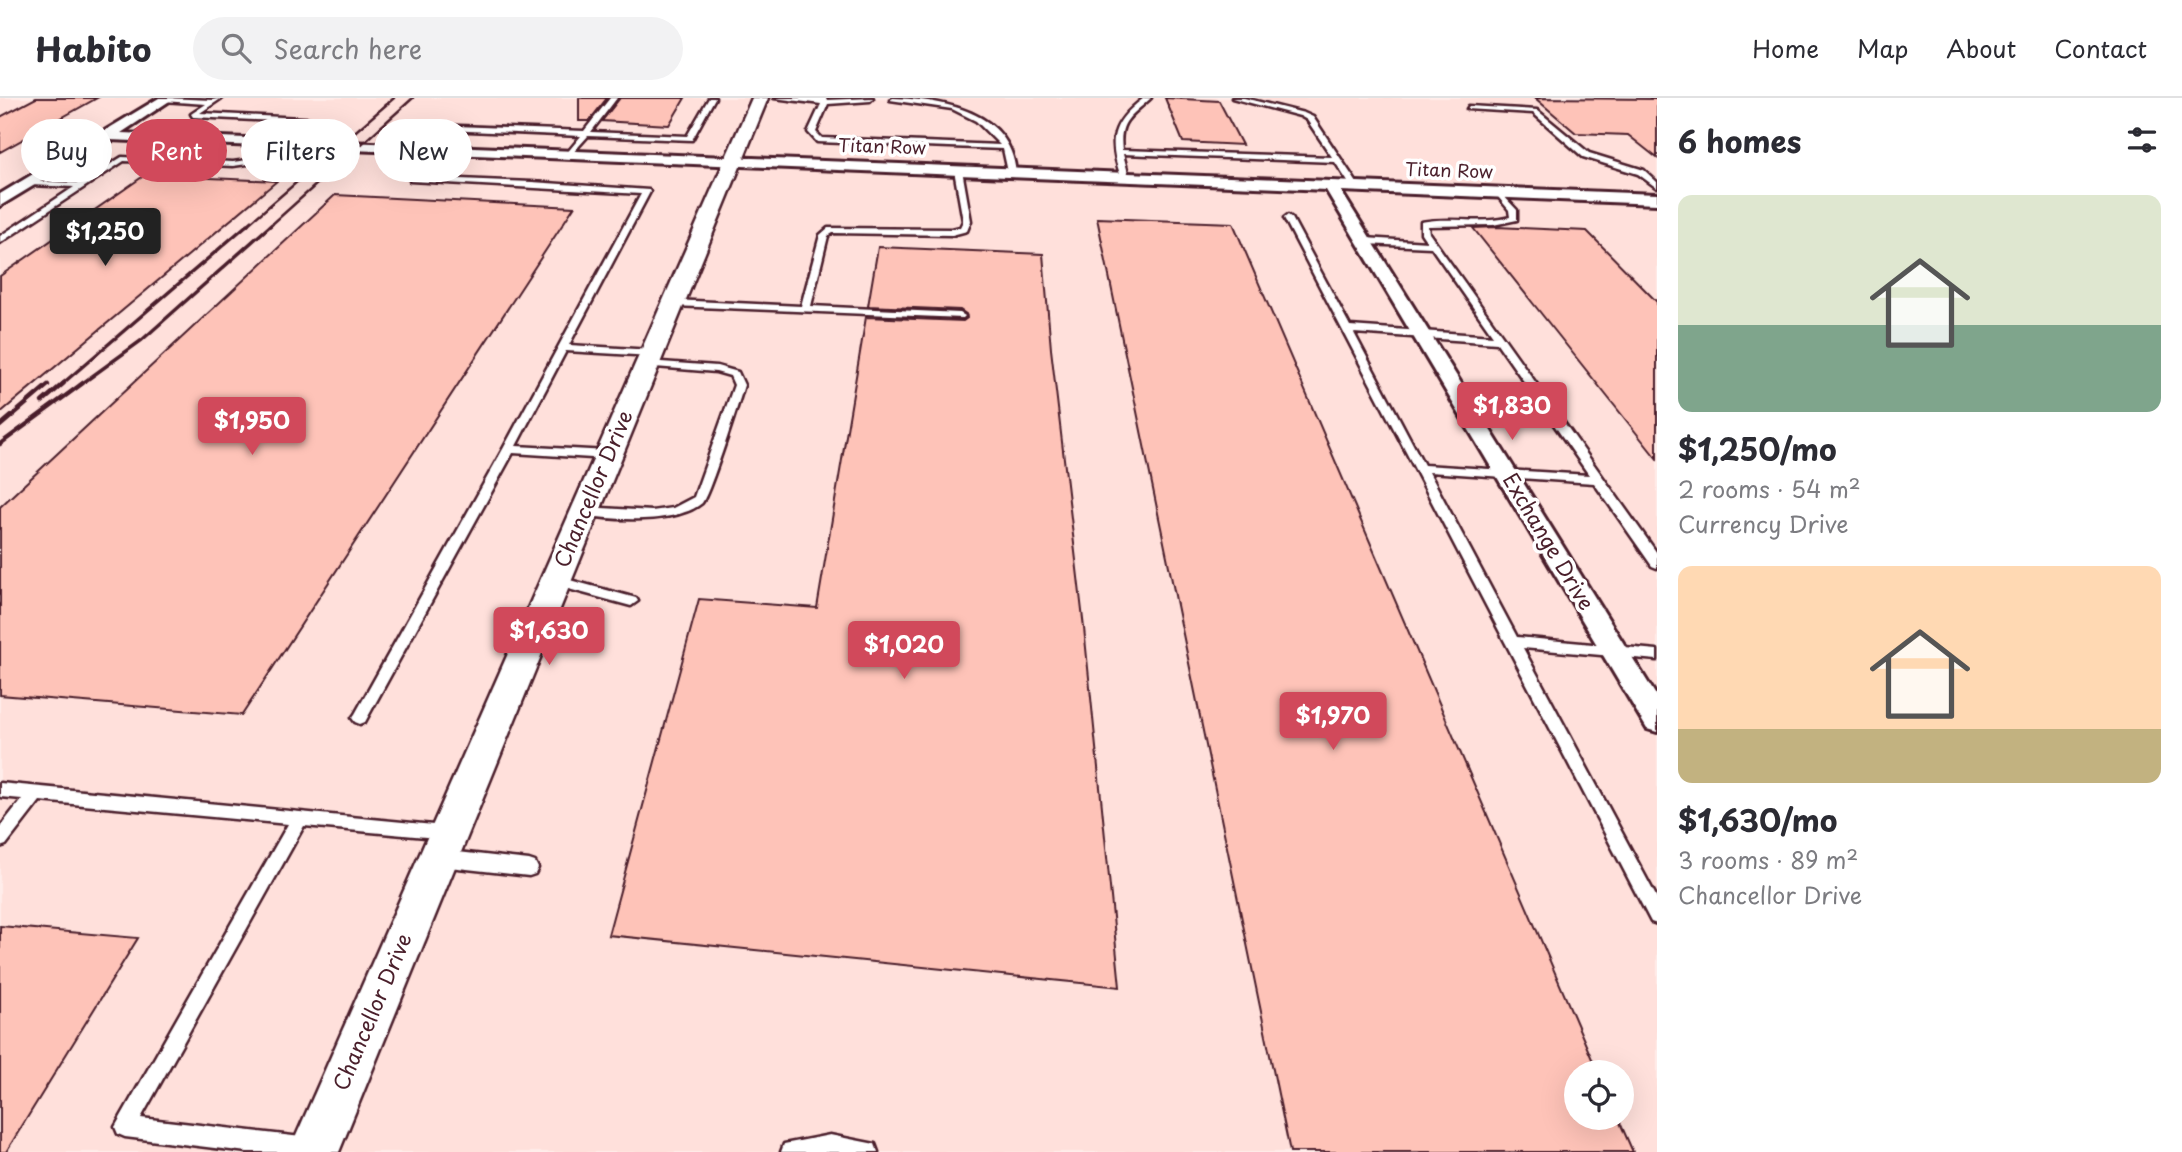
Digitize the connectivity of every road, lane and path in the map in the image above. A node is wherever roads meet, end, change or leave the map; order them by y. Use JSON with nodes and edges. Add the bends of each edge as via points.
{"nodes":[{"id":1,"x":614,"y":98,"type":"edge"},
{"id":2,"x":712,"y":98,"type":"edge"},
{"id":3,"x":760,"y":98,"type":"edge"},
{"id":4,"x":777,"y":98,"type":"edge"},
{"id":5,"x":1148,"y":98,"type":"edge"},
{"id":6,"x":1235,"y":98,"type":"edge"},
{"id":7,"x":166,"y":99,"type":"edge"},
{"id":8,"x":870,"y":99,"type":"edge"},
{"id":9,"x":216,"y":100,"type":"edge"},
{"id":10,"x":824,"y":100,"type":"edge"},
{"id":11,"x":893,"y":100,"type":"dead end"},
{"id":12,"x":1469,"y":108,"type":"dead end"},
{"id":13,"x":279,"y":119,"type":"edge"},
{"id":14,"x":472,"y":129,"type":"edge"},
{"id":15,"x":112,"y":132,"type":"edge"},
{"id":16,"x":585,"y":135,"type":"junction"},
{"id":17,"x":112,"y":136,"type":"edge"},
{"id":18,"x":241,"y":141,"type":"edge"},
{"id":19,"x":1007,"y":147,"type":"junction"},
{"id":20,"x":472,"y":150,"type":"edge"},
{"id":21,"x":1119,"y":152,"type":"junction"},
{"id":22,"x":570,"y":154,"type":"junction"},
{"id":23,"x":733,"y":160,"type":"junction"},
{"id":24,"x":1338,"y":160,"type":"junction"},
{"id":25,"x":241,"y":163,"type":"edge"},
{"id":26,"x":958,"y":170,"type":"junction"},
{"id":27,"x":1012,"y":172,"type":"junction"},
{"id":28,"x":1641,"y":172,"type":"junction"},
{"id":29,"x":1657,"y":172,"type":"edge"},
{"id":30,"x":1125,"y":177,"type":"junction"},
{"id":31,"x":472,"y":181,"type":"edge"},
{"id":32,"x":30,"y":183,"type":"joint"},
{"id":33,"x":1330,"y":185,"type":"junction"},
{"id":34,"x":82,"y":186,"type":"junction"},
{"id":35,"x":1355,"y":186,"type":"junction"},
{"id":36,"x":1657,"y":186,"type":"edge"},
{"id":37,"x":1498,"y":192,"type":"junction"},
{"id":38,"x":1657,"y":199,"type":"edge"},
{"id":39,"x":0,"y":201,"type":"edge"},
{"id":40,"x":1288,"y":218,"type":"dead end"},
{"id":41,"x":0,"y":240,"type":"edge"},
{"id":42,"x":1365,"y":241,"type":"junction"},
{"id":43,"x":1434,"y":245,"type":"junction"},
{"id":44,"x":673,"y":303,"type":"junction"},
{"id":45,"x":806,"y":307,"type":"junction"},
{"id":46,"x":960,"y":316,"type":"dead end"},
{"id":47,"x":1345,"y":328,"type":"junction"},
{"id":48,"x":1420,"y":332,"type":"junction"},
{"id":49,"x":1501,"y":340,"type":"junction"},
{"id":50,"x":563,"y":348,"type":"junction"},
{"id":51,"x":649,"y":358,"type":"junction"},
{"id":52,"x":509,"y":449,"type":"junction"},
{"id":53,"x":608,"y":455,"type":"junction"},
{"id":54,"x":1420,"y":468,"type":"junction"},
{"id":55,"x":1507,"y":474,"type":"junction"},
{"id":56,"x":1598,"y":479,"type":"junction"},
{"id":57,"x":585,"y":511,"type":"junction"},
{"id":58,"x":1657,"y":563,"type":"edge"},
{"id":59,"x":555,"y":581,"type":"junction"},
{"id":60,"x":631,"y":601,"type":"dead end"},
{"id":61,"x":1510,"y":642,"type":"junction"},
{"id":62,"x":1614,"y":650,"type":"junction"},
{"id":63,"x":1657,"y":654,"type":"edge"},
{"id":64,"x":360,"y":718,"type":"dead end"},
{"id":65,"x":1657,"y":721,"type":"edge"},
{"id":66,"x":0,"y":790,"type":"edge"},
{"id":67,"x":36,"y":794,"type":"junction"},
{"id":68,"x":300,"y":818,"type":"junction"},
{"id":69,"x":0,"y":840,"type":"edge"},
{"id":70,"x":444,"y":845,"type":"junction"},
{"id":71,"x":529,"y":868,"type":"dead end"},
{"id":72,"x":1657,"y":916,"type":"edge"},
{"id":73,"x":315,"y":1151,"type":"edge"},
{"id":74,"x":792,"y":1152,"type":"edge"},
{"id":75,"x":867,"y":1152,"type":"edge"}],
"edges":[{"from":1,"to":16,"type":"lane"},
{"from":2,"to":16,"type":"lane","via":[[690,138]]},
{"from":3,"to":23,"type":"street","name":"Chancellor Drive"},
{"from":4,"to":10,"type":"lane"},
{"from":5,"to":21,"type":"lane","via":[[1119,122],[1115,139]]},
{"from":6,"to":24,"type":"lane","via":[[1302,114]]},
{"from":7,"to":9,"type":"lane"},
{"from":7,"to":15,"type":"street"},
{"from":8,"to":10,"type":"lane"},
{"from":9,"to":13,"type":"lane","via":[[193,115]]},
{"from":10,"to":19,"type":"lane","via":[[812,132],[820,140]]},
{"from":11,"to":19,"type":"lane","via":[[956,108],[992,131]]},
{"from":12,"to":28,"type":"lane","via":[[1535,111],[1586,155]]},
{"from":14,"to":16,"type":"lane"},
{"from":16,"to":22,"type":"lane"},
{"from":17,"to":18,"type":"street","name":"Titan Row"},
{"from":19,"to":27,"type":"lane"},
{"from":20,"to":22,"type":"street","name":"Titan Row"},
{"from":21,"to":24,"type":"lane"},
{"from":21,"to":30,"type":"lane"},
{"from":22,"to":23,"type":"street","name":"Titan Row"},
{"from":23,"to":26,"type":"street","name":"Titan Row"},
{"from":23,"to":44,"type":"street","name":"Chancellor Drive"},
{"from":24,"to":35,"type":"lane"},
{"from":25,"to":34,"type":"lane","via":[[122,159]]},
{"from":26,"to":27,"type":"street","name":"Titan Row"},
{"from":26,"to":45,"type":"lane","via":[[967,221],[964,229],[831,230],[824,235]]},
{"from":27,"to":30,"type":"street","name":"Titan Row"},
{"from":28,"to":29,"type":"lane"},
{"from":28,"to":36,"type":"lane"},
{"from":30,"to":33,"type":"street","name":"Titan Row"},
{"from":31,"to":50,"type":"lane","via":[[646,192]]},
{"from":32,"to":34,"type":"lane"},
{"from":32,"to":39,"type":"street"},
{"from":33,"to":35,"type":"street","name":"Titan Row"},
{"from":33,"to":42,"type":"street","name":"Exchange Drive"},
{"from":34,"to":41,"type":"lane"},
{"from":35,"to":37,"type":"street","name":"Titan Row"},
{"from":37,"to":38,"type":"street","name":"Titan Row"},
{"from":37,"to":43,"type":"lane","via":[[1514,218],[1424,224]]},
{"from":40,"to":47,"type":"lane"},
{"from":42,"to":43,"type":"lane"},
{"from":42,"to":48,"type":"street","name":"Exchange Drive"},
{"from":43,"to":49,"type":"lane"},
{"from":44,"to":45,"type":"lane"},
{"from":44,"to":51,"type":"street","name":"Chancellor Drive"},
{"from":45,"to":46,"type":"lane"},
{"from":47,"to":48,"type":"lane"},
{"from":47,"to":54,"type":"lane"},
{"from":48,"to":49,"type":"lane"},
{"from":48,"to":55,"type":"street","name":"Exchange Drive"},
{"from":49,"to":56,"type":"lane"},
{"from":50,"to":51,"type":"lane"},
{"from":50,"to":52,"type":"lane"},
{"from":51,"to":53,"type":"street","name":"Chancellor Drive"},
{"from":51,"to":57,"type":"lane","via":[[717,369],[733,374],[739,385],[699,499],[676,512],[652,515]]},
{"from":52,"to":53,"type":"lane"},
{"from":52,"to":64,"type":"lane"},
{"from":53,"to":57,"type":"street","name":"Chancellor Drive"},
{"from":54,"to":55,"type":"lane"},
{"from":54,"to":61,"type":"lane"},
{"from":55,"to":56,"type":"lane"},
{"from":55,"to":62,"type":"street","name":"Exchange Drive"},
{"from":56,"to":58,"type":"lane"},
{"from":57,"to":59,"type":"street","name":"Chancellor Drive"},
{"from":59,"to":60,"type":"lane"},
{"from":59,"to":70,"type":"street","name":"Chancellor Drive"},
{"from":61,"to":62,"type":"lane"},
{"from":61,"to":72,"type":"lane"},
{"from":62,"to":63,"type":"lane"},
{"from":62,"to":65,"type":"street","name":"Exchange Drive"},
{"from":66,"to":67,"type":"lane"},
{"from":67,"to":68,"type":"lane"},
{"from":67,"to":69,"type":"lane"},
{"from":68,"to":70,"type":"lane"},
{"from":68,"to":73,"type":"lane","via":[[125,1127]]},
{"from":70,"to":71,"type":"lane"},
{"from":70,"to":73,"type":"street","name":"Chancellor Drive"},
{"from":74,"to":75,"type":"lane","via":[[830,1146]]}]}
